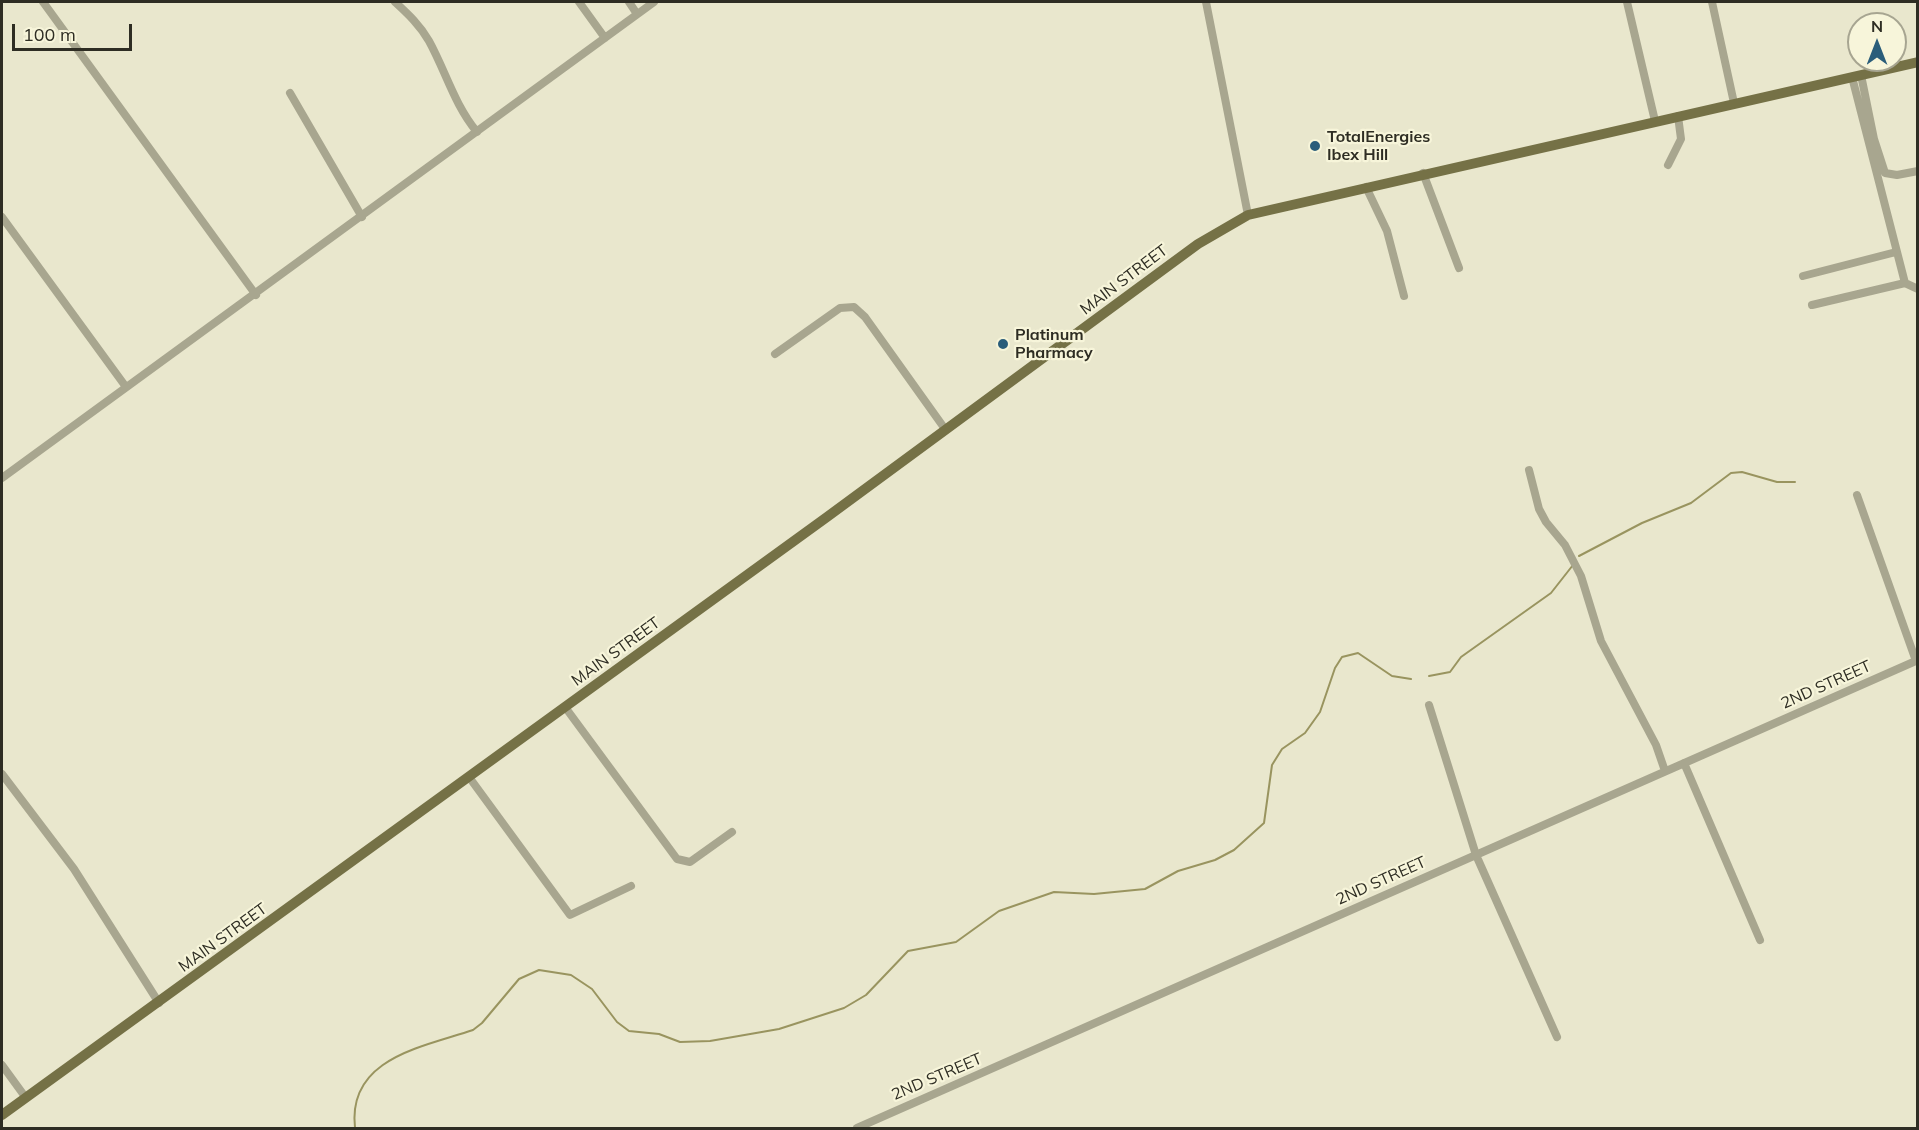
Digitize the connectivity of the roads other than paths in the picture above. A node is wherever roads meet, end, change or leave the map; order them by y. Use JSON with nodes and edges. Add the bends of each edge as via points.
{"nodes":[{"id":1,"x":43,"y":2,"type":"edge"},
{"id":2,"x":395,"y":2,"type":"edge"},
{"id":3,"x":579,"y":2,"type":"edge"},
{"id":4,"x":628,"y":2,"type":"edge"},
{"id":5,"x":654,"y":2,"type":"edge"},
{"id":6,"x":1206,"y":2,"type":"edge"},
{"id":7,"x":1627,"y":2,"type":"edge"},
{"id":8,"x":1712,"y":2,"type":"edge"},
{"id":9,"x":637,"y":14,"type":"junction"},
{"id":10,"x":606,"y":38,"type":"junction"},
{"id":11,"x":1917,"y":62,"type":"edge"},
{"id":12,"x":1856,"y":76,"type":"junction"},
{"id":13,"x":290,"y":93,"type":"dead end"},
{"id":14,"x":1734,"y":103,"type":"junction"},
{"id":15,"x":1678,"y":116,"type":"junction"},
{"id":16,"x":1655,"y":122,"type":"junction"},
{"id":17,"x":477,"y":132,"type":"junction"},
{"id":18,"x":1668,"y":165,"type":"dead end"},
{"id":19,"x":1917,"y":171,"type":"edge"},
{"id":20,"x":1424,"y":174,"type":"junction"},
{"id":21,"x":1366,"y":187,"type":"junction"},
{"id":22,"x":1248,"y":215,"type":"junction"},
{"id":23,"x":2,"y":217,"type":"edge"},
{"id":24,"x":362,"y":217,"type":"junction"},
{"id":25,"x":1896,"y":252,"type":"junction"},
{"id":26,"x":1460,"y":268,"type":"dead end"},
{"id":27,"x":1803,"y":276,"type":"dead end"},
{"id":28,"x":1905,"y":283,"type":"junction"},
{"id":29,"x":1917,"y":289,"type":"edge"},
{"id":30,"x":256,"y":295,"type":"junction"},
{"id":31,"x":1404,"y":296,"type":"dead end"},
{"id":32,"x":1812,"y":305,"type":"dead end"},
{"id":33,"x":775,"y":354,"type":"dead end"},
{"id":34,"x":126,"y":387,"type":"junction"},
{"id":35,"x":945,"y":429,"type":"junction"},
{"id":36,"x":1529,"y":470,"type":"dead end"},
{"id":37,"x":2,"y":478,"type":"edge"},
{"id":38,"x":1857,"y":495,"type":"dead end"},
{"id":39,"x":1917,"y":661,"type":"edge"},
{"id":40,"x":1429,"y":705,"type":"dead end"},
{"id":41,"x":565,"y":707,"type":"junction"},
{"id":42,"x":1684,"y":763,"type":"junction"},
{"id":43,"x":1665,"y":771,"type":"junction"},
{"id":44,"x":2,"y":774,"type":"edge"},
{"id":45,"x":469,"y":777,"type":"junction"},
{"id":46,"x":732,"y":832,"type":"dead end"},
{"id":47,"x":1476,"y":855,"type":"junction"},
{"id":48,"x":631,"y":886,"type":"dead end"},
{"id":49,"x":1760,"y":940,"type":"dead end"},
{"id":50,"x":159,"y":1003,"type":"junction"},
{"id":51,"x":1557,"y":1037,"type":"dead end"},
{"id":52,"x":2,"y":1065,"type":"edge"},
{"id":53,"x":26,"y":1098,"type":"junction"},
{"id":54,"x":2,"y":1115,"type":"edge"},
{"id":55,"x":857,"y":1128,"type":"edge"}],
"edges":[{"from":1,"to":30,"type":"street"},
{"from":2,"to":17,"type":"street","via":[[429,40],[455,100]]},
{"from":3,"to":10,"type":"street"},
{"from":4,"to":9,"type":"street"},
{"from":5,"to":9,"type":"street"},
{"from":6,"to":22,"type":"street"},
{"from":7,"to":16,"type":"street"},
{"from":8,"to":14,"type":"street"},
{"from":9,"to":10,"type":"street"},
{"from":10,"to":17,"type":"street"},
{"from":11,"to":12,"type":"main road","name":"MAIN STREET"},
{"from":12,"to":14,"type":"main road","name":"MAIN STREET"},
{"from":12,"to":19,"type":"street","via":[[1885,174]]},
{"from":12,"to":25,"type":"street"},
{"from":13,"to":24,"type":"street"},
{"from":14,"to":15,"type":"main road","name":"MAIN STREET"},
{"from":15,"to":16,"type":"main road","name":"MAIN STREET"},
{"from":15,"to":18,"type":"street","via":[[1681,139]]},
{"from":16,"to":20,"type":"main road","name":"MAIN STREET"},
{"from":17,"to":24,"type":"street"},
{"from":20,"to":21,"type":"main road","name":"MAIN STREET"},
{"from":20,"to":26,"type":"street"},
{"from":21,"to":22,"type":"main road","name":"MAIN STREET"},
{"from":21,"to":31,"type":"street","via":[[1387,231]]},
{"from":22,"to":35,"type":"main road","name":"MAIN STREET","via":[[1198,244]]},
{"from":23,"to":34,"type":"street"},
{"from":24,"to":30,"type":"street"},
{"from":25,"to":27,"type":"street"},
{"from":25,"to":28,"type":"street"},
{"from":28,"to":29,"type":"street"},
{"from":28,"to":32,"type":"street"},
{"from":30,"to":34,"type":"street"},
{"from":33,"to":35,"type":"street","via":[[840,309],[854,307]]},
{"from":34,"to":37,"type":"street"},
{"from":35,"to":41,"type":"main road","name":"MAIN STREET"},
{"from":36,"to":43,"type":"street","via":[[1539,509],[1581,576],[1601,641],[1656,745]]},
{"from":38,"to":39,"type":"street"},
{"from":39,"to":42,"type":"street","name":"2ND STREET"},
{"from":40,"to":47,"type":"street"},
{"from":41,"to":45,"type":"main road","name":"MAIN STREET"},
{"from":41,"to":46,"type":"street","via":[[677,859],[690,862]]},
{"from":42,"to":43,"type":"street","name":"2ND STREET"},
{"from":42,"to":49,"type":"street"},
{"from":43,"to":47,"type":"street","name":"2ND STREET"},
{"from":44,"to":50,"type":"street","via":[[74,869]]},
{"from":45,"to":48,"type":"street","via":[[570,915]]},
{"from":45,"to":50,"type":"main road","name":"MAIN STREET"},
{"from":47,"to":51,"type":"street"},
{"from":47,"to":55,"type":"street","name":"2ND STREET"},
{"from":50,"to":53,"type":"main road","name":"MAIN STREET"},
{"from":52,"to":53,"type":"street"},
{"from":53,"to":54,"type":"main road","name":"MAIN STREET"}]}
